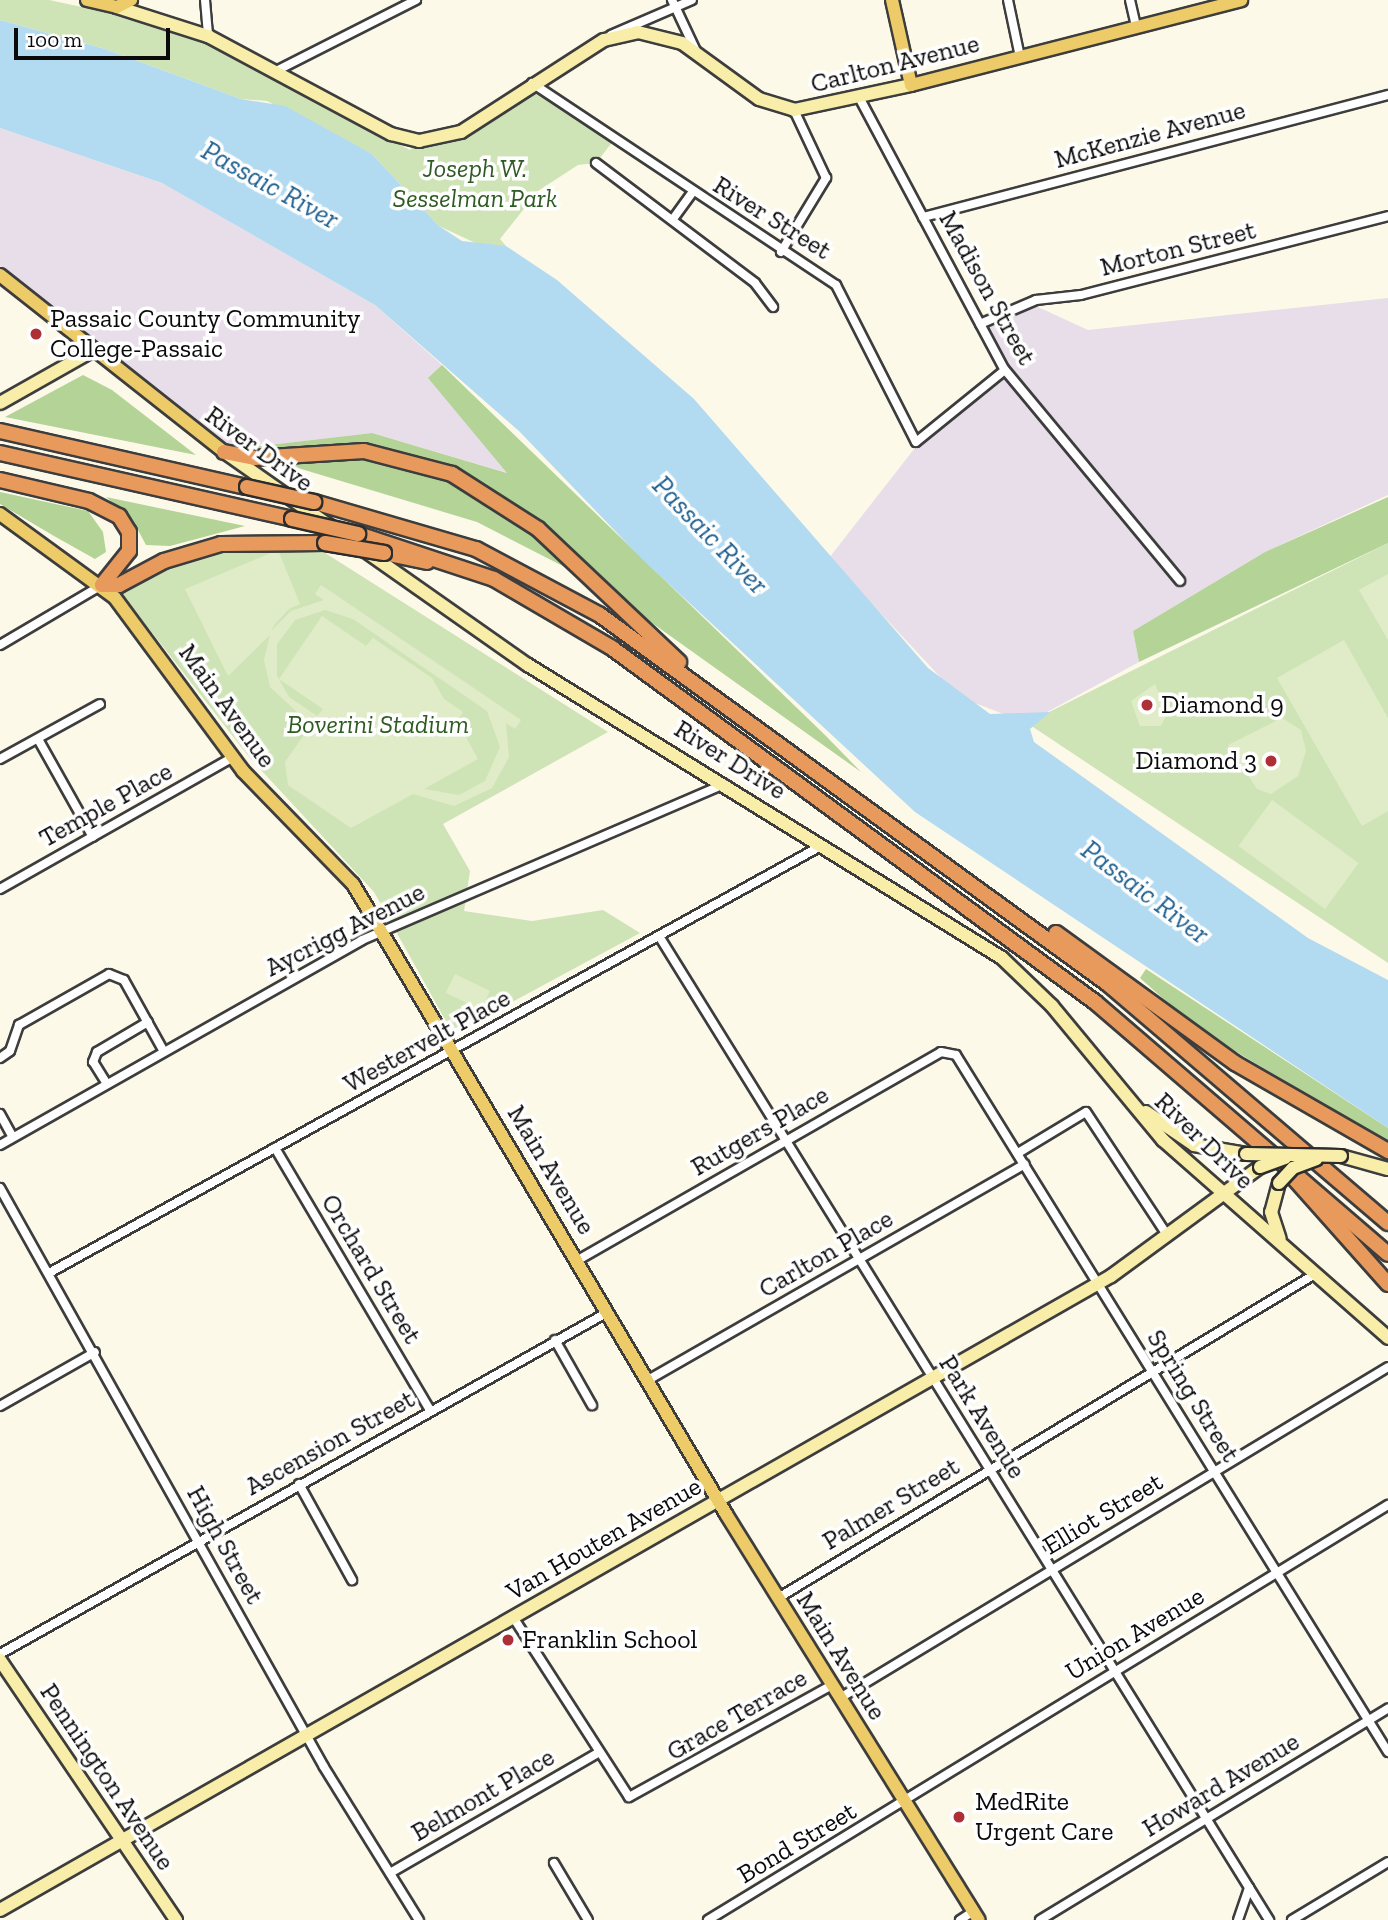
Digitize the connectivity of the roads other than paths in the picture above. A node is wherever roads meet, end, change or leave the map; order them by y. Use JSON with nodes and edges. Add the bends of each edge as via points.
{"nodes":[{"id":1,"x":88,"y":0,"type":"edge"},
{"id":2,"x":131,"y":0,"type":"edge"},
{"id":3,"x":205,"y":0,"type":"edge"},
{"id":4,"x":416,"y":0,"type":"edge"},
{"id":5,"x":692,"y":0,"type":"edge"},
{"id":6,"x":892,"y":0,"type":"edge"},
{"id":7,"x":1008,"y":0,"type":"edge"},
{"id":8,"x":1130,"y":0,"type":"edge"},
{"id":9,"x":1241,"y":0,"type":"edge"},
{"id":10,"x":673,"y":3,"type":"edge"},
{"id":11,"x":117,"y":7,"type":"junction"},
{"id":12,"x":1136,"y":27,"type":"junction"},
{"id":13,"x":208,"y":36,"type":"junction"},
{"id":14,"x":604,"y":40,"type":"junction"},
{"id":15,"x":697,"y":54,"type":"junction"},
{"id":16,"x":1020,"y":57,"type":"junction"},
{"id":17,"x":276,"y":71,"type":"junction"},
{"id":18,"x":532,"y":83,"type":"junction"},
{"id":19,"x":911,"y":85,"type":"junction"},
{"id":20,"x":1388,"y":95,"type":"edge"},
{"id":21,"x":860,"y":99,"type":"junction"},
{"id":22,"x":794,"y":110,"type":"junction"},
{"id":23,"x":596,"y":163,"type":"dead end"},
{"id":24,"x":692,"y":193,"type":"junction"},
{"id":25,"x":1388,"y":216,"type":"edge"},
{"id":26,"x":923,"y":217,"type":"junction"},
{"id":27,"x":673,"y":219,"type":"junction"},
{"id":28,"x":781,"y":252,"type":"junction"},
{"id":29,"x":0,"y":275,"type":"edge"},
{"id":30,"x":773,"y":307,"type":"dead end"},
{"id":31,"x":980,"y":324,"type":"junction"},
{"id":32,"x":92,"y":351,"type":"junction"},
{"id":33,"x":1005,"y":370,"type":"junction"},
{"id":34,"x":5,"y":400,"type":"edge"},
{"id":35,"x":0,"y":431,"type":"edge"},
{"id":36,"x":224,"y":452,"type":"junction"},
{"id":37,"x":0,"y":453,"type":"edge"},
{"id":38,"x":0,"y":480,"type":"edge"},
{"id":39,"x":0,"y":514,"type":"edge"},
{"id":40,"x":495,"y":579,"type":"junction"},
{"id":41,"x":1180,"y":581,"type":"dead end"},
{"id":42,"x":102,"y":585,"type":"junction"},
{"id":43,"x":0,"y":645,"type":"edge"},
{"id":44,"x":716,"y":697,"type":"junction"},
{"id":45,"x":100,"y":704,"type":"dead end"},
{"id":46,"x":37,"y":739,"type":"junction"},
{"id":47,"x":233,"y":757,"type":"junction"},
{"id":48,"x":0,"y":760,"type":"edge"},
{"id":49,"x":724,"y":783,"type":"junction"},
{"id":50,"x":93,"y":837,"type":"junction"},
{"id":51,"x":824,"y":844,"type":"junction"},
{"id":52,"x":957,"y":872,"type":"junction"},
{"id":53,"x":0,"y":889,"type":"edge"},
{"id":54,"x":382,"y":930,"type":"junction"},
{"id":55,"x":659,"y":936,"type":"junction"},
{"id":56,"x":148,"y":1022,"type":"junction"},
{"id":57,"x":454,"y":1050,"type":"junction"},
{"id":58,"x":164,"y":1052,"type":"junction"},
{"id":59,"x":0,"y":1058,"type":"edge"},
{"id":60,"x":961,"y":1063,"type":"joint"},
{"id":61,"x":107,"y":1084,"type":"junction"},
{"id":62,"x":1131,"y":1100,"type":"junction"},
{"id":63,"x":0,"y":1114,"type":"edge"},
{"id":64,"x":1240,"y":1120,"type":"junction"},
{"id":65,"x":13,"y":1137,"type":"junction"},
{"id":66,"x":785,"y":1140,"type":"junction"},
{"id":67,"x":0,"y":1145,"type":"edge"},
{"id":68,"x":275,"y":1148,"type":"junction"},
{"id":69,"x":1388,"y":1151,"type":"edge"},
{"id":70,"x":1017,"y":1153,"type":"junction"},
{"id":71,"x":1303,"y":1156,"type":"junction"},
{"id":72,"x":1341,"y":1156,"type":"junction"},
{"id":73,"x":1025,"y":1164,"type":"junction"},
{"id":74,"x":1388,"y":1170,"type":"edge"},
{"id":75,"x":0,"y":1188,"type":"edge"},
{"id":76,"x":1222,"y":1193,"type":"junction"},
{"id":77,"x":1388,"y":1223,"type":"edge"},
{"id":78,"x":1167,"y":1235,"type":"junction"},
{"id":79,"x":1288,"y":1250,"type":"junction"},
{"id":80,"x":1388,"y":1254,"type":"edge"},
{"id":81,"x":859,"y":1258,"type":"junction"},
{"id":82,"x":578,"y":1260,"type":"junction"},
{"id":83,"x":49,"y":1273,"type":"junction"},
{"id":84,"x":1315,"y":1274,"type":"junction"},
{"id":85,"x":1099,"y":1283,"type":"junction"},
{"id":86,"x":1388,"y":1284,"type":"edge"},
{"id":87,"x":608,"y":1311,"type":"junction"},
{"id":88,"x":1388,"y":1338,"type":"edge"},
{"id":89,"x":555,"y":1340,"type":"junction"},
{"id":90,"x":95,"y":1352,"type":"junction"},
{"id":91,"x":1388,"y":1367,"type":"edge"},
{"id":92,"x":1153,"y":1371,"type":"junction"},
{"id":93,"x":933,"y":1377,"type":"junction"},
{"id":94,"x":648,"y":1380,"type":"junction"},
{"id":95,"x":592,"y":1405,"type":"dead end"},
{"id":96,"x":0,"y":1406,"type":"edge"},
{"id":97,"x":430,"y":1410,"type":"junction"},
{"id":98,"x":990,"y":1469,"type":"junction"},
{"id":99,"x":1215,"y":1471,"type":"junction"},
{"id":100,"x":299,"y":1484,"type":"junction"},
{"id":101,"x":718,"y":1500,"type":"junction"},
{"id":102,"x":1388,"y":1505,"type":"edge"},
{"id":103,"x":199,"y":1541,"type":"junction"},
{"id":104,"x":1052,"y":1570,"type":"junction"},
{"id":105,"x":1277,"y":1572,"type":"junction"},
{"id":106,"x":352,"y":1580,"type":"dead end"},
{"id":107,"x":778,"y":1598,"type":"junction"},
{"id":108,"x":513,"y":1617,"type":"junction"},
{"id":109,"x":0,"y":1654,"type":"edge"},
{"id":110,"x":0,"y":1660,"type":"edge"},
{"id":111,"x":1115,"y":1671,"type":"junction"},
{"id":112,"x":832,"y":1685,"type":"junction"},
{"id":113,"x":840,"y":1698,"type":"junction"},
{"id":114,"x":1388,"y":1708,"type":"edge"},
{"id":115,"x":1368,"y":1720,"type":"junction"},
{"id":116,"x":306,"y":1735,"type":"junction"},
{"id":117,"x":1388,"y":1752,"type":"edge"},
{"id":118,"x":598,"y":1754,"type":"junction"},
{"id":119,"x":904,"y":1798,"type":"junction"},
{"id":120,"x":1206,"y":1819,"type":"junction"},
{"id":121,"x":122,"y":1840,"type":"junction"},
{"id":122,"x":1388,"y":1862,"type":"edge"},
{"id":123,"x":554,"y":1863,"type":"dead end"},
{"id":124,"x":390,"y":1873,"type":"junction"},
{"id":125,"x":1249,"y":1888,"type":"junction"},
{"id":126,"x":0,"y":1910,"type":"edge"},
{"id":127,"x":976,"y":1916,"type":"edge"},
{"id":128,"x":176,"y":1920,"type":"edge"},
{"id":129,"x":419,"y":1920,"type":"edge"},
{"id":130,"x":588,"y":1920,"type":"edge"},
{"id":131,"x":709,"y":1920,"type":"edge"},
{"id":132,"x":960,"y":1920,"type":"edge"},
{"id":133,"x":1040,"y":1920,"type":"edge"},
{"id":134,"x":1238,"y":1920,"type":"edge"},
{"id":135,"x":1269,"y":1920,"type":"edge"},
{"id":136,"x":1292,"y":1920,"type":"edge"}],
"edges":[{"from":1,"to":11,"type":"main road"},
{"from":2,"to":11,"type":"main road"},
{"from":3,"to":13,"type":"street"},
{"from":4,"to":17,"type":"street"},
{"from":5,"to":10,"type":"street"},
{"from":6,"to":19,"type":"main road"},
{"from":7,"to":16,"type":"street"},
{"from":8,"to":12,"type":"street"},
{"from":9,"to":12,"type":"main road","name":"Carlton Avenue"},
{"from":10,"to":14,"type":"street"},
{"from":10,"to":15,"type":"street"},
{"from":11,"to":13,"type":"street","name":"Carlton Avenue"},
{"from":12,"to":16,"type":"main road","name":"Carlton Avenue"},
{"from":13,"to":17,"type":"street","name":"Carlton Avenue"},
{"from":14,"to":15,"type":"street","name":"Carlton Avenue","via":[[654,33]]},
{"from":14,"to":18,"type":"street","name":"Carlton Avenue"},
{"from":15,"to":22,"type":"street","name":"Carlton Avenue","via":[[760,99]]},
{"from":16,"to":19,"type":"main road","name":"Carlton Avenue"},
{"from":17,"to":18,"type":"street","name":"Carlton Avenue","via":[[391,134],[419,141],[461,132]]},
{"from":18,"to":24,"type":"street","name":"River Street"},
{"from":19,"to":21,"type":"street","name":"Carlton Avenue"},
{"from":20,"to":26,"type":"street","name":"McKenzie Avenue"},
{"from":21,"to":22,"type":"street","name":"Carlton Avenue"},
{"from":21,"to":26,"type":"street","name":"Madison Street"},
{"from":22,"to":28,"type":"street","via":[[826,178]]},
{"from":23,"to":27,"type":"street"},
{"from":24,"to":27,"type":"street"},
{"from":24,"to":28,"type":"street","name":"River Street"},
{"from":25,"to":31,"type":"street","name":"Morton Street","via":[[1081,295],[1036,300]]},
{"from":26,"to":31,"type":"street","name":"Madison Street"},
{"from":27,"to":30,"type":"street","via":[[755,283]]},
{"from":28,"to":33,"type":"street","name":"River Street","via":[[836,285],[908,436],[923,442]]},
{"from":29,"to":32,"type":"main road","name":"River Drive"},
{"from":31,"to":33,"type":"street","name":"Madison Street"},
{"from":32,"to":34,"type":"street"},
{"from":32,"to":36,"type":"main road","name":"River Drive"},
{"from":33,"to":41,"type":"street","name":"Madison Street"},
{"from":35,"to":44,"type":"highway","bridge":true,"via":[[432,533],[515,567],[600,615]]},
{"from":36,"to":44,"type":"highway","via":[[254,458],[364,451],[419,462],[473,484],[538,528]]},
{"from":36,"to":49,"type":"street","name":"River Drive","via":[[523,662]]},
{"from":37,"to":40,"type":"highway","bridge":true,"via":[[358,534]]},
{"from":38,"to":42,"type":"highway","via":[[89,501],[119,516],[129,532],[129,551]]},
{"from":39,"to":42,"type":"main road","name":"Main Avenue"},
{"from":40,"to":42,"type":"highway","bridge":true,"via":[[326,543],[221,544],[164,561],[120,585]]},
{"from":40,"to":64,"type":"highway","via":[[565,617],[673,691],[1036,956]]},
{"from":42,"to":43,"type":"street"},
{"from":42,"to":47,"type":"main road","name":"Main Avenue","via":[[157,646]]},
{"from":44,"to":52,"type":"highway"},
{"from":45,"to":46,"type":"street"},
{"from":46,"to":48,"type":"street"},
{"from":46,"to":50,"type":"street"},
{"from":47,"to":50,"type":"street","name":"Temple Place"},
{"from":47,"to":54,"type":"main road","name":"Main Avenue","via":[[353,884]]},
{"from":49,"to":51,"type":"street","name":"River Drive"},
{"from":49,"to":54,"type":"street","name":"Aycrigg Avenue"},
{"from":50,"to":53,"type":"street","name":"Temple Place"},
{"from":51,"to":55,"type":"street","name":"Westervelt Place"},
{"from":51,"to":62,"type":"street","name":"River Drive","via":[[1002,958],[1052,1006]]},
{"from":52,"to":69,"type":"highway","via":[[1081,950],[1247,1070]]},
{"from":52,"to":77,"type":"highway","via":[[1197,1055]]},
{"from":54,"to":57,"type":"main road","name":"Main Avenue"},
{"from":54,"to":58,"type":"street","name":"Aycrigg Avenue"},
{"from":55,"to":57,"type":"street","name":"Westervelt Place"},
{"from":55,"to":66,"type":"street","name":"Park Avenue"},
{"from":56,"to":58,"type":"street"},
{"from":56,"to":59,"type":"street","via":[[124,980],[109,974],[19,1025]]},
{"from":56,"to":61,"type":"street","via":[[95,1056]]},
{"from":57,"to":68,"type":"street","name":"Westervelt Place"},
{"from":57,"to":82,"type":"main road","name":"Main Avenue"},
{"from":58,"to":61,"type":"street","name":"Aycrigg Avenue"},
{"from":60,"to":66,"type":"street","name":"Rutgers Place","via":[[941,1052]]},
{"from":60,"to":70,"type":"street","name":"Spring Street"},
{"from":61,"to":65,"type":"street","name":"Aycrigg Avenue"},
{"from":62,"to":71,"type":"street","bridge":true,"via":[[1194,1145],[1246,1154]]},
{"from":62,"to":76,"type":"street","name":"River Drive","via":[[1163,1140]]},
{"from":63,"to":65,"type":"street"},
{"from":64,"to":80,"type":"highway"},
{"from":64,"to":86,"type":"highway"},
{"from":65,"to":67,"type":"street","name":"Aycrigg Avenue"},
{"from":66,"to":81,"type":"street","name":"Park Avenue"},
{"from":66,"to":82,"type":"street","name":"Rutgers Place"},
{"from":68,"to":83,"type":"street","name":"Westervelt Place"},
{"from":68,"to":97,"type":"street","name":"Orchard Street"},
{"from":70,"to":73,"type":"street","name":"Spring Street"},
{"from":70,"to":78,"type":"street","via":[[1086,1112]]},
{"from":71,"to":72,"type":"street","bridge":true},
{"from":71,"to":76,"type":"street","name":"Van Houten Avenue","bridge":true,"via":[[1260,1167]]},
{"from":72,"to":74,"type":"street"},
{"from":72,"to":79,"type":"street","bridge":true,"via":[[1303,1163],[1279,1183],[1272,1222]]},
{"from":73,"to":81,"type":"street","name":"Carlton Place"},
{"from":73,"to":85,"type":"street","name":"Spring Street"},
{"from":75,"to":83,"type":"street","name":"High Street"},
{"from":76,"to":78,"type":"street","name":"Van Houten Avenue"},
{"from":76,"to":79,"type":"street","name":"River Drive"},
{"from":78,"to":85,"type":"street","name":"Van Houten Avenue"},
{"from":79,"to":84,"type":"street","name":"River Drive"},
{"from":81,"to":93,"type":"street","name":"Park Avenue"},
{"from":81,"to":94,"type":"street","name":"Carlton Place"},
{"from":82,"to":87,"type":"main road","name":"Main Avenue"},
{"from":83,"to":90,"type":"street","name":"High Street"},
{"from":84,"to":88,"type":"street","name":"River Drive"},
{"from":84,"to":92,"type":"street","name":"Palmer Street"},
{"from":85,"to":92,"type":"street","name":"Spring Street"},
{"from":85,"to":93,"type":"street","name":"Van Houten Avenue"},
{"from":87,"to":89,"type":"street","name":"Ascension Street"},
{"from":87,"to":94,"type":"main road","name":"Main Avenue"},
{"from":89,"to":95,"type":"street"},
{"from":89,"to":97,"type":"street","name":"Ascension Street"},
{"from":90,"to":96,"type":"street"},
{"from":90,"to":103,"type":"street","name":"High Street"},
{"from":91,"to":99,"type":"street","name":"Elliot Street"},
{"from":92,"to":98,"type":"street","name":"Palmer Street"},
{"from":92,"to":99,"type":"street","name":"Spring Street"},
{"from":93,"to":98,"type":"street","name":"Park Avenue"},
{"from":93,"to":101,"type":"street","name":"Van Houten Avenue"},
{"from":94,"to":101,"type":"main road","name":"Main Avenue"},
{"from":97,"to":100,"type":"street","name":"Ascension Street"},
{"from":98,"to":104,"type":"street","name":"Park Avenue"},
{"from":98,"to":107,"type":"street","name":"Palmer Street"},
{"from":99,"to":104,"type":"street","name":"Elliot Street"},
{"from":99,"to":105,"type":"street","name":"Spring Street"},
{"from":100,"to":103,"type":"street","name":"Ascension Street"},
{"from":100,"to":106,"type":"street"},
{"from":101,"to":107,"type":"main road","name":"Main Avenue"},
{"from":101,"to":108,"type":"street","name":"Van Houten Avenue"},
{"from":102,"to":105,"type":"street","name":"Union Avenue"},
{"from":103,"to":109,"type":"street","name":"Ascension Street"},
{"from":103,"to":116,"type":"street","name":"High Street"},
{"from":104,"to":111,"type":"street","name":"Park Avenue"},
{"from":104,"to":113,"type":"street","name":"Elliot Street"},
{"from":105,"to":111,"type":"street","name":"Union Avenue"},
{"from":105,"to":115,"type":"street","name":"Spring Street"},
{"from":107,"to":112,"type":"main road","name":"Main Avenue"},
{"from":108,"to":116,"type":"street","name":"Van Houten Avenue"},
{"from":108,"to":118,"type":"street"},
{"from":110,"to":121,"type":"street","name":"Pennington Avenue"},
{"from":111,"to":119,"type":"street","name":"Union Avenue"},
{"from":111,"to":120,"type":"street","name":"Park Avenue"},
{"from":112,"to":113,"type":"main road","name":"Main Avenue"},
{"from":112,"to":118,"type":"street","name":"Grace Terrace","via":[[629,1797]]},
{"from":113,"to":119,"type":"main road","name":"Main Avenue"},
{"from":114,"to":115,"type":"street","name":"Howard Avenue"},
{"from":115,"to":117,"type":"street","name":"Spring Street"},
{"from":115,"to":120,"type":"street","name":"Howard Avenue"},
{"from":116,"to":121,"type":"street","name":"Van Houten Avenue"},
{"from":116,"to":124,"type":"street","name":"High Street"},
{"from":118,"to":124,"type":"street","name":"Belmont Place"},
{"from":119,"to":127,"type":"main road","name":"Main Avenue"},
{"from":119,"to":131,"type":"street","name":"Bond Street"},
{"from":120,"to":125,"type":"street","name":"Park Avenue"},
{"from":120,"to":133,"type":"street","name":"Howard Avenue"},
{"from":121,"to":126,"type":"street","name":"Van Houten Avenue"},
{"from":121,"to":128,"type":"street","name":"Pennington Avenue"},
{"from":122,"to":136,"type":"street"},
{"from":123,"to":130,"type":"street"},
{"from":124,"to":129,"type":"street","name":"High Street"},
{"from":125,"to":134,"type":"street"},
{"from":125,"to":135,"type":"street","name":"Park Avenue"},
{"from":127,"to":132,"type":"street"}]}
